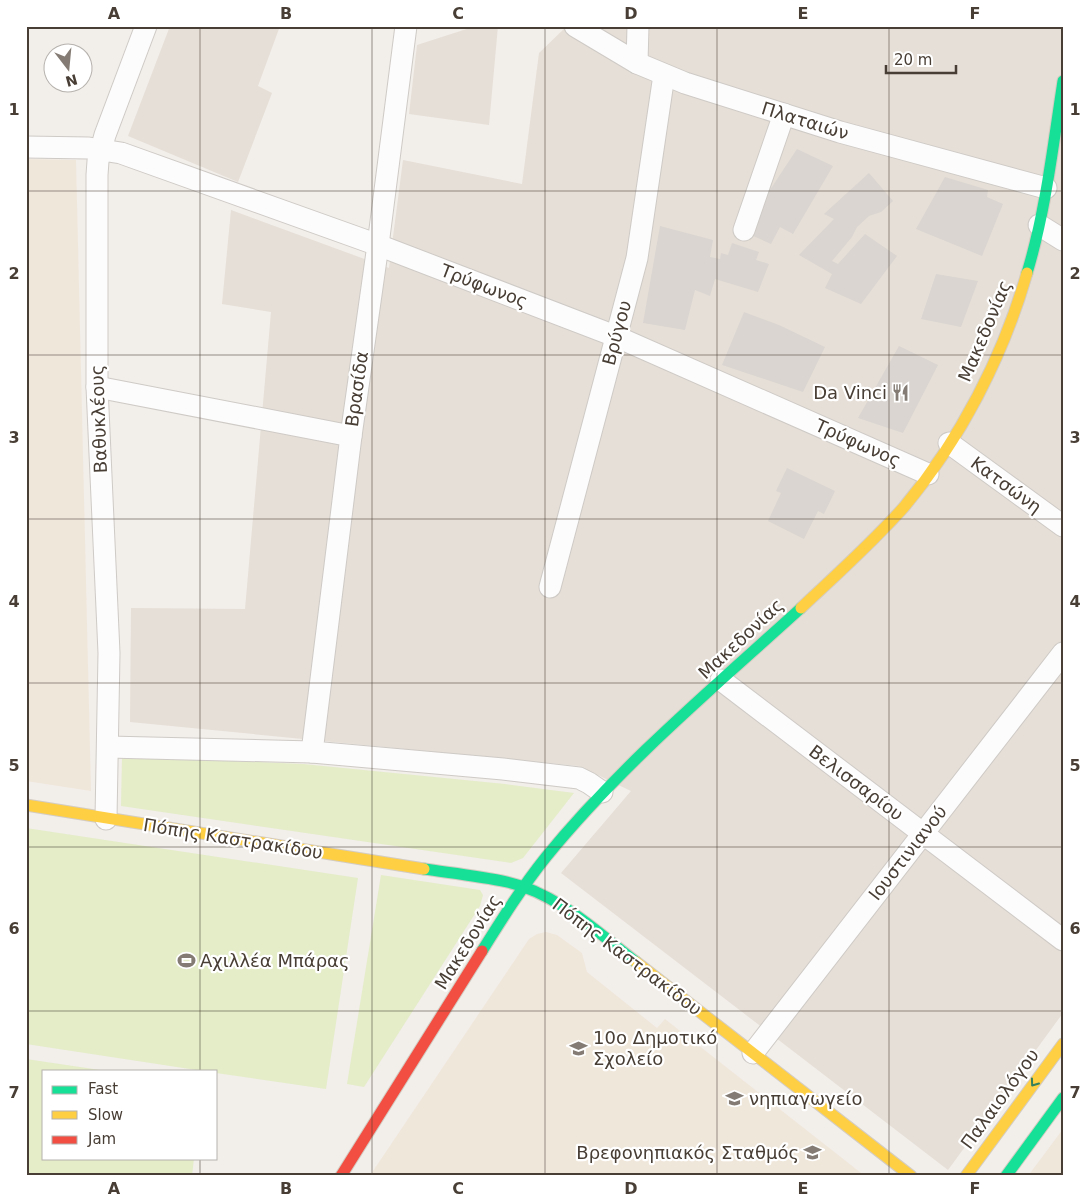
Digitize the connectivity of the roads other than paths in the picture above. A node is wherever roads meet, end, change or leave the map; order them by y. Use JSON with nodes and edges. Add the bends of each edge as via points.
{"nodes":[{"id":1,"x":146,"y":26,"type":"edge"},
{"id":2,"x":406,"y":26,"type":"edge"},
{"id":3,"x":575,"y":26,"type":"edge"},
{"id":4,"x":638,"y":26,"type":"edge"},
{"id":5,"x":637,"y":63,"type":"junction"},
{"id":6,"x":664,"y":76,"type":"junction"},
{"id":7,"x":1062,"y":94,"type":"edge"},
{"id":8,"x":784,"y":114,"type":"junction"},
{"id":9,"x":26,"y":147,"type":"edge"},
{"id":10,"x":101,"y":149,"type":"junction"},
{"id":11,"x":1046,"y":188,"type":"junction"},
{"id":12,"x":1039,"y":225,"type":"junction"},
{"id":13,"x":744,"y":230,"type":"dead end"},
{"id":14,"x":1063,"y":240,"type":"edge"},
{"id":15,"x":378,"y":245,"type":"junction"},
{"id":16,"x":616,"y":336,"type":"junction"},
{"id":17,"x":97,"y":387,"type":"junction"},
{"id":18,"x":351,"y":436,"type":"junction"},
{"id":19,"x":949,"y":443,"type":"junction"},
{"id":20,"x":928,"y":474,"type":"junction"},
{"id":21,"x":1063,"y":526,"type":"edge"},
{"id":22,"x":550,"y":587,"type":"dead end"},
{"id":23,"x":1063,"y":653,"type":"edge"},
{"id":24,"x":721,"y":680,"type":"junction"},
{"id":25,"x":108,"y":746,"type":"junction"},
{"id":26,"x":312,"y":752,"type":"junction"},
{"id":27,"x":602,"y":792,"type":"junction"},
{"id":28,"x":26,"y":805,"type":"edge"},
{"id":29,"x":106,"y":819,"type":"junction"},
{"id":30,"x":923,"y":834,"type":"junction"},
{"id":31,"x":524,"y":886,"type":"junction"},
{"id":32,"x":1063,"y":940,"type":"edge"},
{"id":33,"x":1063,"y":1044,"type":"edge"},
{"id":34,"x":754,"y":1053,"type":"junction"},
{"id":35,"x":1063,"y":1098,"type":"edge"},
{"id":36,"x":341,"y":1176,"type":"edge"},
{"id":37,"x":911,"y":1176,"type":"edge"},
{"id":38,"x":966,"y":1176,"type":"edge"},
{"id":39,"x":1006,"y":1176,"type":"edge"}],
"edges":[{"from":1,"to":10,"type":"street","name":"Βαθυκλέους"},
{"from":2,"to":15,"type":"street","name":"Βρασίδα"},
{"from":3,"to":5,"type":"street","name":"Πλαταιών"},
{"from":4,"to":5,"type":"street"},
{"from":5,"to":6,"type":"street","name":"Πλαταιών"},
{"from":6,"to":8,"type":"street","name":"Πλαταιών"},
{"from":6,"to":16,"type":"street","name":"Βρύγου","via":[[641,238]]},
{"from":7,"to":11,"type":"street","name":"Μακεδονίας"},
{"from":8,"to":11,"type":"street","name":"Πλαταιών"},
{"from":8,"to":13,"type":"street"},
{"from":9,"to":10,"type":"street","name":"Τρύφωνος"},
{"from":10,"to":15,"type":"street","name":"Τρύφωνος","via":[[121,153]]},
{"from":10,"to":17,"type":"street","name":"Βαθυκλέους","via":[[96,200]]},
{"from":11,"to":12,"type":"street","name":"Μακεδονίας"},
{"from":12,"to":14,"type":"street"},
{"from":12,"to":19,"type":"street","name":"Μακεδονίας","via":[[1019,300],[1000,349]]},
{"from":15,"to":16,"type":"street","name":"Τρύφωνος"},
{"from":15,"to":18,"type":"street","name":"Βρασίδα"},
{"from":16,"to":20,"type":"street","name":"Τρύφωνος"},
{"from":16,"to":22,"type":"street","name":"Βρύγου"},
{"from":17,"to":18,"type":"street"},
{"from":17,"to":25,"type":"street","name":"Βαθυκλέους","via":[[109,653]]},
{"from":18,"to":26,"type":"street","name":"Βρασίδα"},
{"from":19,"to":20,"type":"street","name":"Μακεδονίας"},
{"from":19,"to":21,"type":"street","name":"Κατσώνη"},
{"from":20,"to":24,"type":"street","name":"Μακεδονίας","via":[[904,507],[879,533]]},
{"from":23,"to":30,"type":"street","name":"Ιουστινιανού"},
{"from":24,"to":27,"type":"street","name":"Μακεδονίας"},
{"from":24,"to":30,"type":"street","name":"Βελισσαρίου"},
{"from":25,"to":26,"type":"street"},
{"from":25,"to":29,"type":"street","name":"Βαθυκλέους"},
{"from":26,"to":27,"type":"street","via":[[566,776],[589,783]]},
{"from":27,"to":31,"type":"street","name":"Μακεδονίας"},
{"from":28,"to":29,"type":"street","name":"Πόπης Καστρακίδου"},
{"from":29,"to":31,"type":"street","name":"Πόπης Καστρακίδου"},
{"from":30,"to":32,"type":"street","name":"Βελισσαρίου"},
{"from":30,"to":34,"type":"street","name":"Ιουστινιανού"},
{"from":31,"to":34,"type":"street","name":"Πόπης Καστρακίδου","via":[[578,916]]},
{"from":31,"to":36,"type":"street","name":"Μακεδονίας"},
{"from":33,"to":38,"type":"street","name":"Παλαιολόγου","one_way":true},
{"from":34,"to":37,"type":"street","name":"Πόπης Καστρακίδου"},
{"from":35,"to":39,"type":"street"}]}
